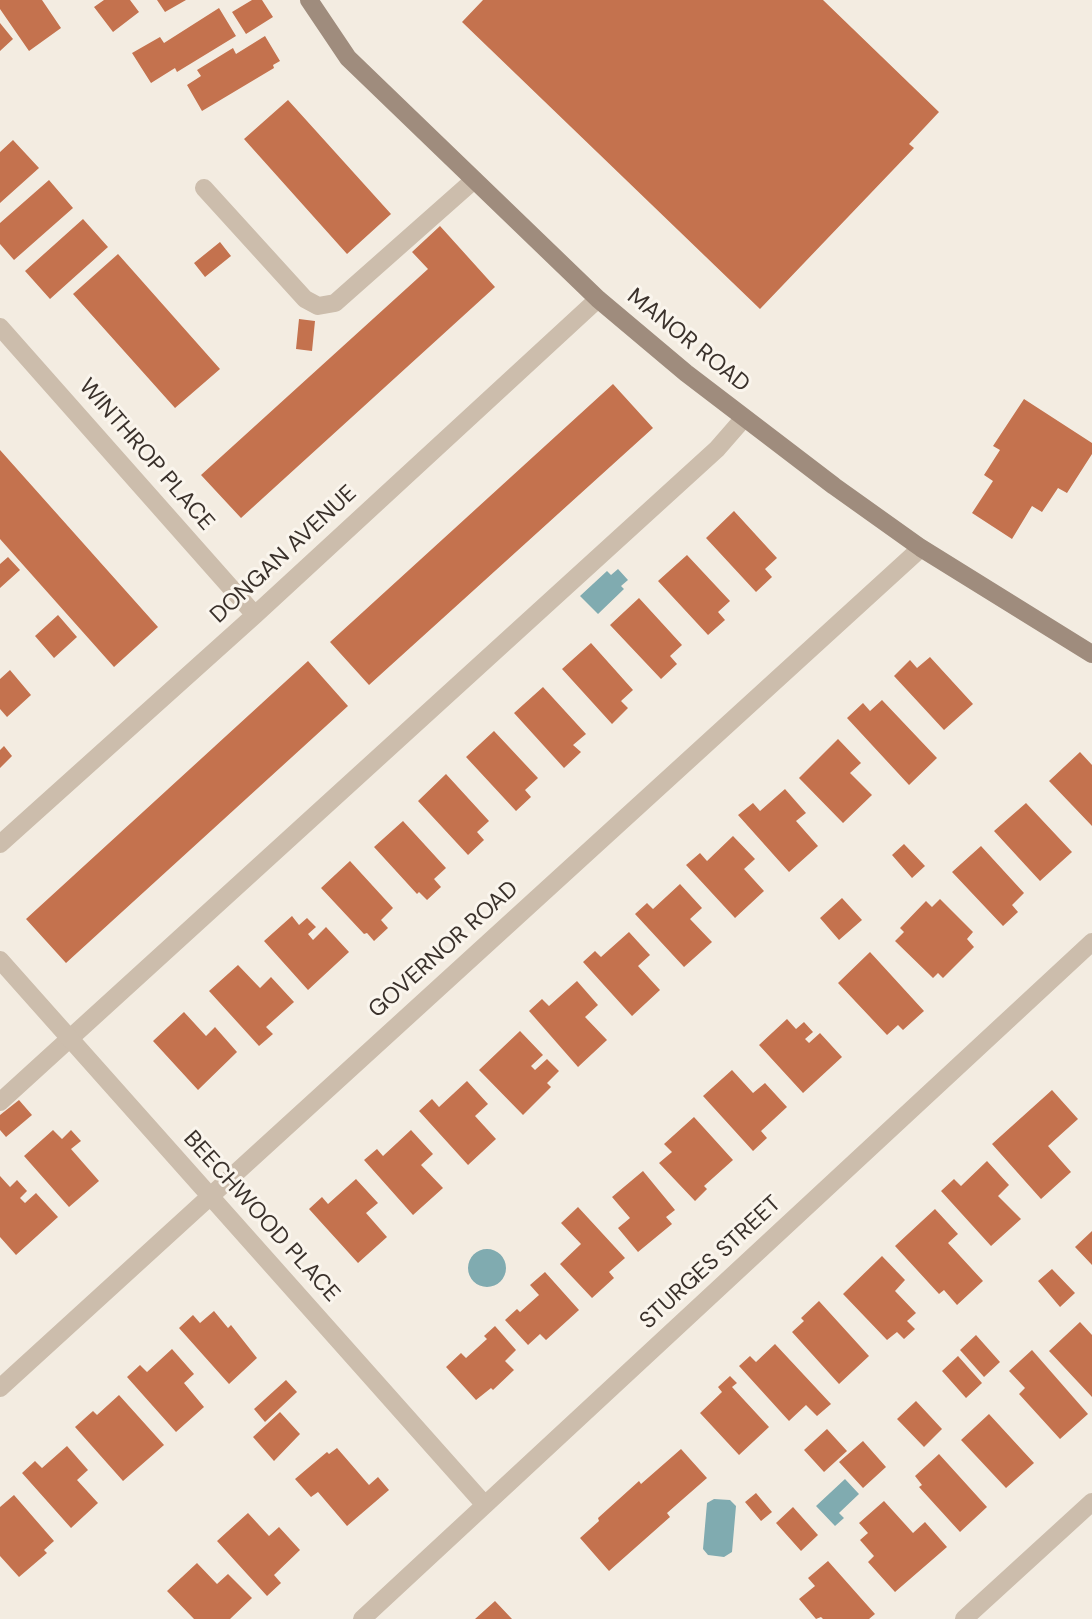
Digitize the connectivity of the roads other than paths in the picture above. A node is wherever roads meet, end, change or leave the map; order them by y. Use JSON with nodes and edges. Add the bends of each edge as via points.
{"nodes":[{"id":1,"x":309,"y":0,"type":"edge"},
{"id":2,"x":474,"y":180,"type":"junction"},
{"id":3,"x":204,"y":188,"type":"dead end"},
{"id":4,"x":598,"y":299,"type":"junction"},
{"id":5,"x":0,"y":327,"type":"edge"},
{"id":6,"x":744,"y":418,"type":"junction"},
{"id":7,"x":921,"y":548,"type":"junction"},
{"id":8,"x":255,"y":615,"type":"junction"},
{"id":9,"x":1092,"y":654,"type":"edge"},
{"id":10,"x":0,"y":844,"type":"edge"},
{"id":11,"x":1092,"y":942,"type":"edge"},
{"id":12,"x":0,"y":960,"type":"edge"},
{"id":13,"x":70,"y":1039,"type":"junction"},
{"id":14,"x":0,"y":1102,"type":"edge"},
{"id":15,"x":210,"y":1197,"type":"junction"},
{"id":16,"x":0,"y":1388,"type":"edge"},
{"id":17,"x":1092,"y":1502,"type":"edge"},
{"id":18,"x":485,"y":1505,"type":"junction"},
{"id":19,"x":362,"y":1619,"type":"edge"},
{"id":20,"x":964,"y":1619,"type":"edge"}],
"edges":[{"from":1,"to":2,"type":"street","name":"MANOR ROAD","via":[[348,58]]},
{"from":2,"to":3,"type":"street","via":[[335,303],[318,306],[305,299]]},
{"from":2,"to":4,"type":"street","name":"MANOR ROAD"},
{"from":4,"to":6,"type":"street","name":"MANOR ROAD"},
{"from":4,"to":8,"type":"street","name":"DONGAN AVENUE"},
{"from":5,"to":8,"type":"street","name":"WINTHROP PLACE"},
{"from":6,"to":7,"type":"street","name":"MANOR ROAD"},
{"from":6,"to":13,"type":"street","via":[[717,449]]},
{"from":7,"to":9,"type":"street","name":"MANOR ROAD"},
{"from":7,"to":15,"type":"street","name":"GOVERNOR ROAD"},
{"from":8,"to":10,"type":"street","name":"DONGAN AVENUE"},
{"from":11,"to":18,"type":"street","name":"STURGES STREET"},
{"from":12,"to":13,"type":"street","name":"BEECHWOOD PLACE"},
{"from":13,"to":14,"type":"street"},
{"from":13,"to":15,"type":"street","name":"BEECHWOOD PLACE"},
{"from":15,"to":16,"type":"street","name":"GOVERNOR ROAD"},
{"from":15,"to":18,"type":"street","name":"BEECHWOOD PLACE"},
{"from":17,"to":20,"type":"street"},
{"from":18,"to":19,"type":"street","name":"STURGES STREET"}]}
